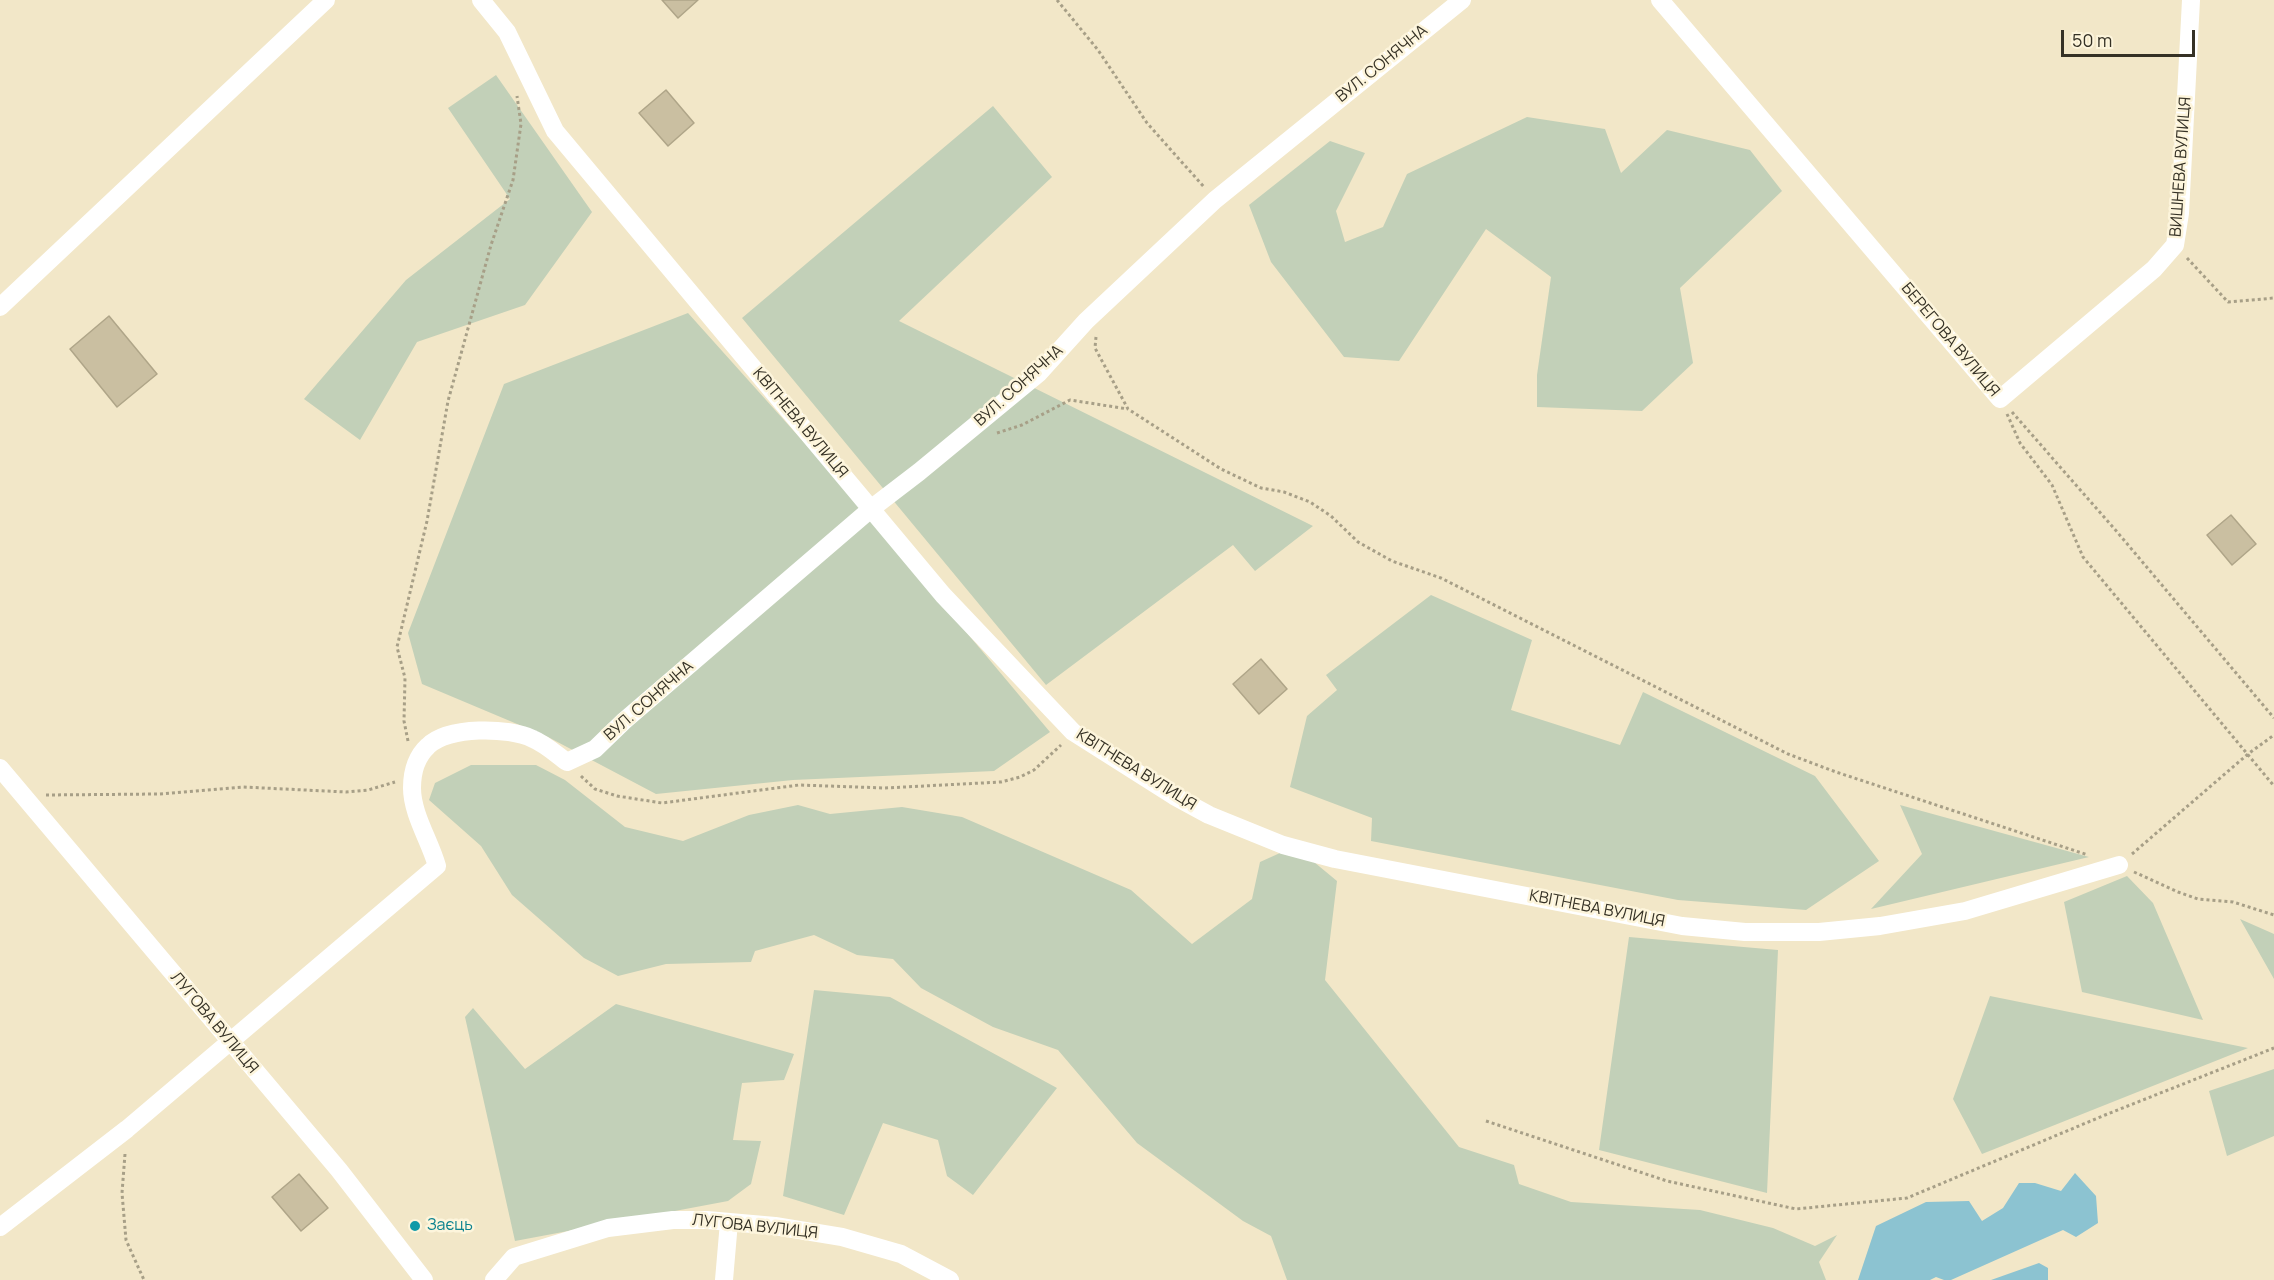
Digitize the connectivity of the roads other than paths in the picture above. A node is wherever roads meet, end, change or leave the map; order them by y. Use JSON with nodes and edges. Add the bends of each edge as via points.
{"nodes":[{"id":1,"x":326,"y":0,"type":"edge"},
{"id":2,"x":481,"y":0,"type":"edge"},
{"id":3,"x":1462,"y":0,"type":"edge"},
{"id":4,"x":1660,"y":0,"type":"edge"},
{"id":5,"x":2191,"y":0,"type":"edge"},
{"id":6,"x":0,"y":307,"type":"edge"},
{"id":7,"x":2000,"y":399,"type":"joint"},
{"id":8,"x":872,"y":508,"type":"junction"},
{"id":9,"x":0,"y":768,"type":"edge"},
{"id":10,"x":2119,"y":865,"type":"road end"},
{"id":11,"x":230,"y":1042,"type":"junction"},
{"id":12,"x":729,"y":1222,"type":"junction"},
{"id":13,"x":0,"y":1227,"type":"edge"},
{"id":14,"x":424,"y":1280,"type":"edge"},
{"id":15,"x":494,"y":1280,"type":"edge"},
{"id":16,"x":724,"y":1280,"type":"edge"},
{"id":17,"x":950,"y":1280,"type":"edge"}],
"edges":[{"from":1,"to":6,"type":"street"},
{"from":2,"to":8,"type":"street","name":"КВІТНЕВА ВУЛИЦЯ","via":[[507,32],[555,131]]},
{"from":3,"to":8,"type":"street","name":"ВУЛ. СОНЯЧНА","via":[[1215,200],[1096,312],[1039,372]]},
{"from":4,"to":7,"type":"street","name":"БЕРЕГОВА ВУЛИЦЯ"},
{"from":5,"to":7,"type":"street","name":"ВИШНЕВА ВУЛИЦЯ","via":[[2175,245],[2154,269]]},
{"from":8,"to":10,"type":"street","name":"КВІТНЕВА ВУЛИЦЯ","via":[[943,595],[1073,732],[1192,806],[1283,845],[1335,859],[1682,926],[1745,932],[1819,932],[1965,911]]},
{"from":8,"to":11,"type":"street","name":"ВУЛ. СОНЯЧНА","via":[[595,749],[567,762],[533,738],[471,730],[429,744],[413,770],[412,790],[436,866]]},
{"from":9,"to":11,"type":"street","name":"ЛУГОВА ВУЛИЦЯ"},
{"from":11,"to":13,"type":"street","via":[[127,1129]]},
{"from":11,"to":14,"type":"street","name":"ЛУГОВА ВУЛИЦЯ","via":[[339,1170]]},
{"from":12,"to":15,"type":"street","name":"ЛУГОВА ВУЛИЦЯ","via":[[673,1220],[608,1228],[514,1257]]},
{"from":12,"to":16,"type":"street"},
{"from":12,"to":17,"type":"street","name":"ЛУГОВА ВУЛИЦЯ","via":[[842,1237],[901,1254]]}]}
